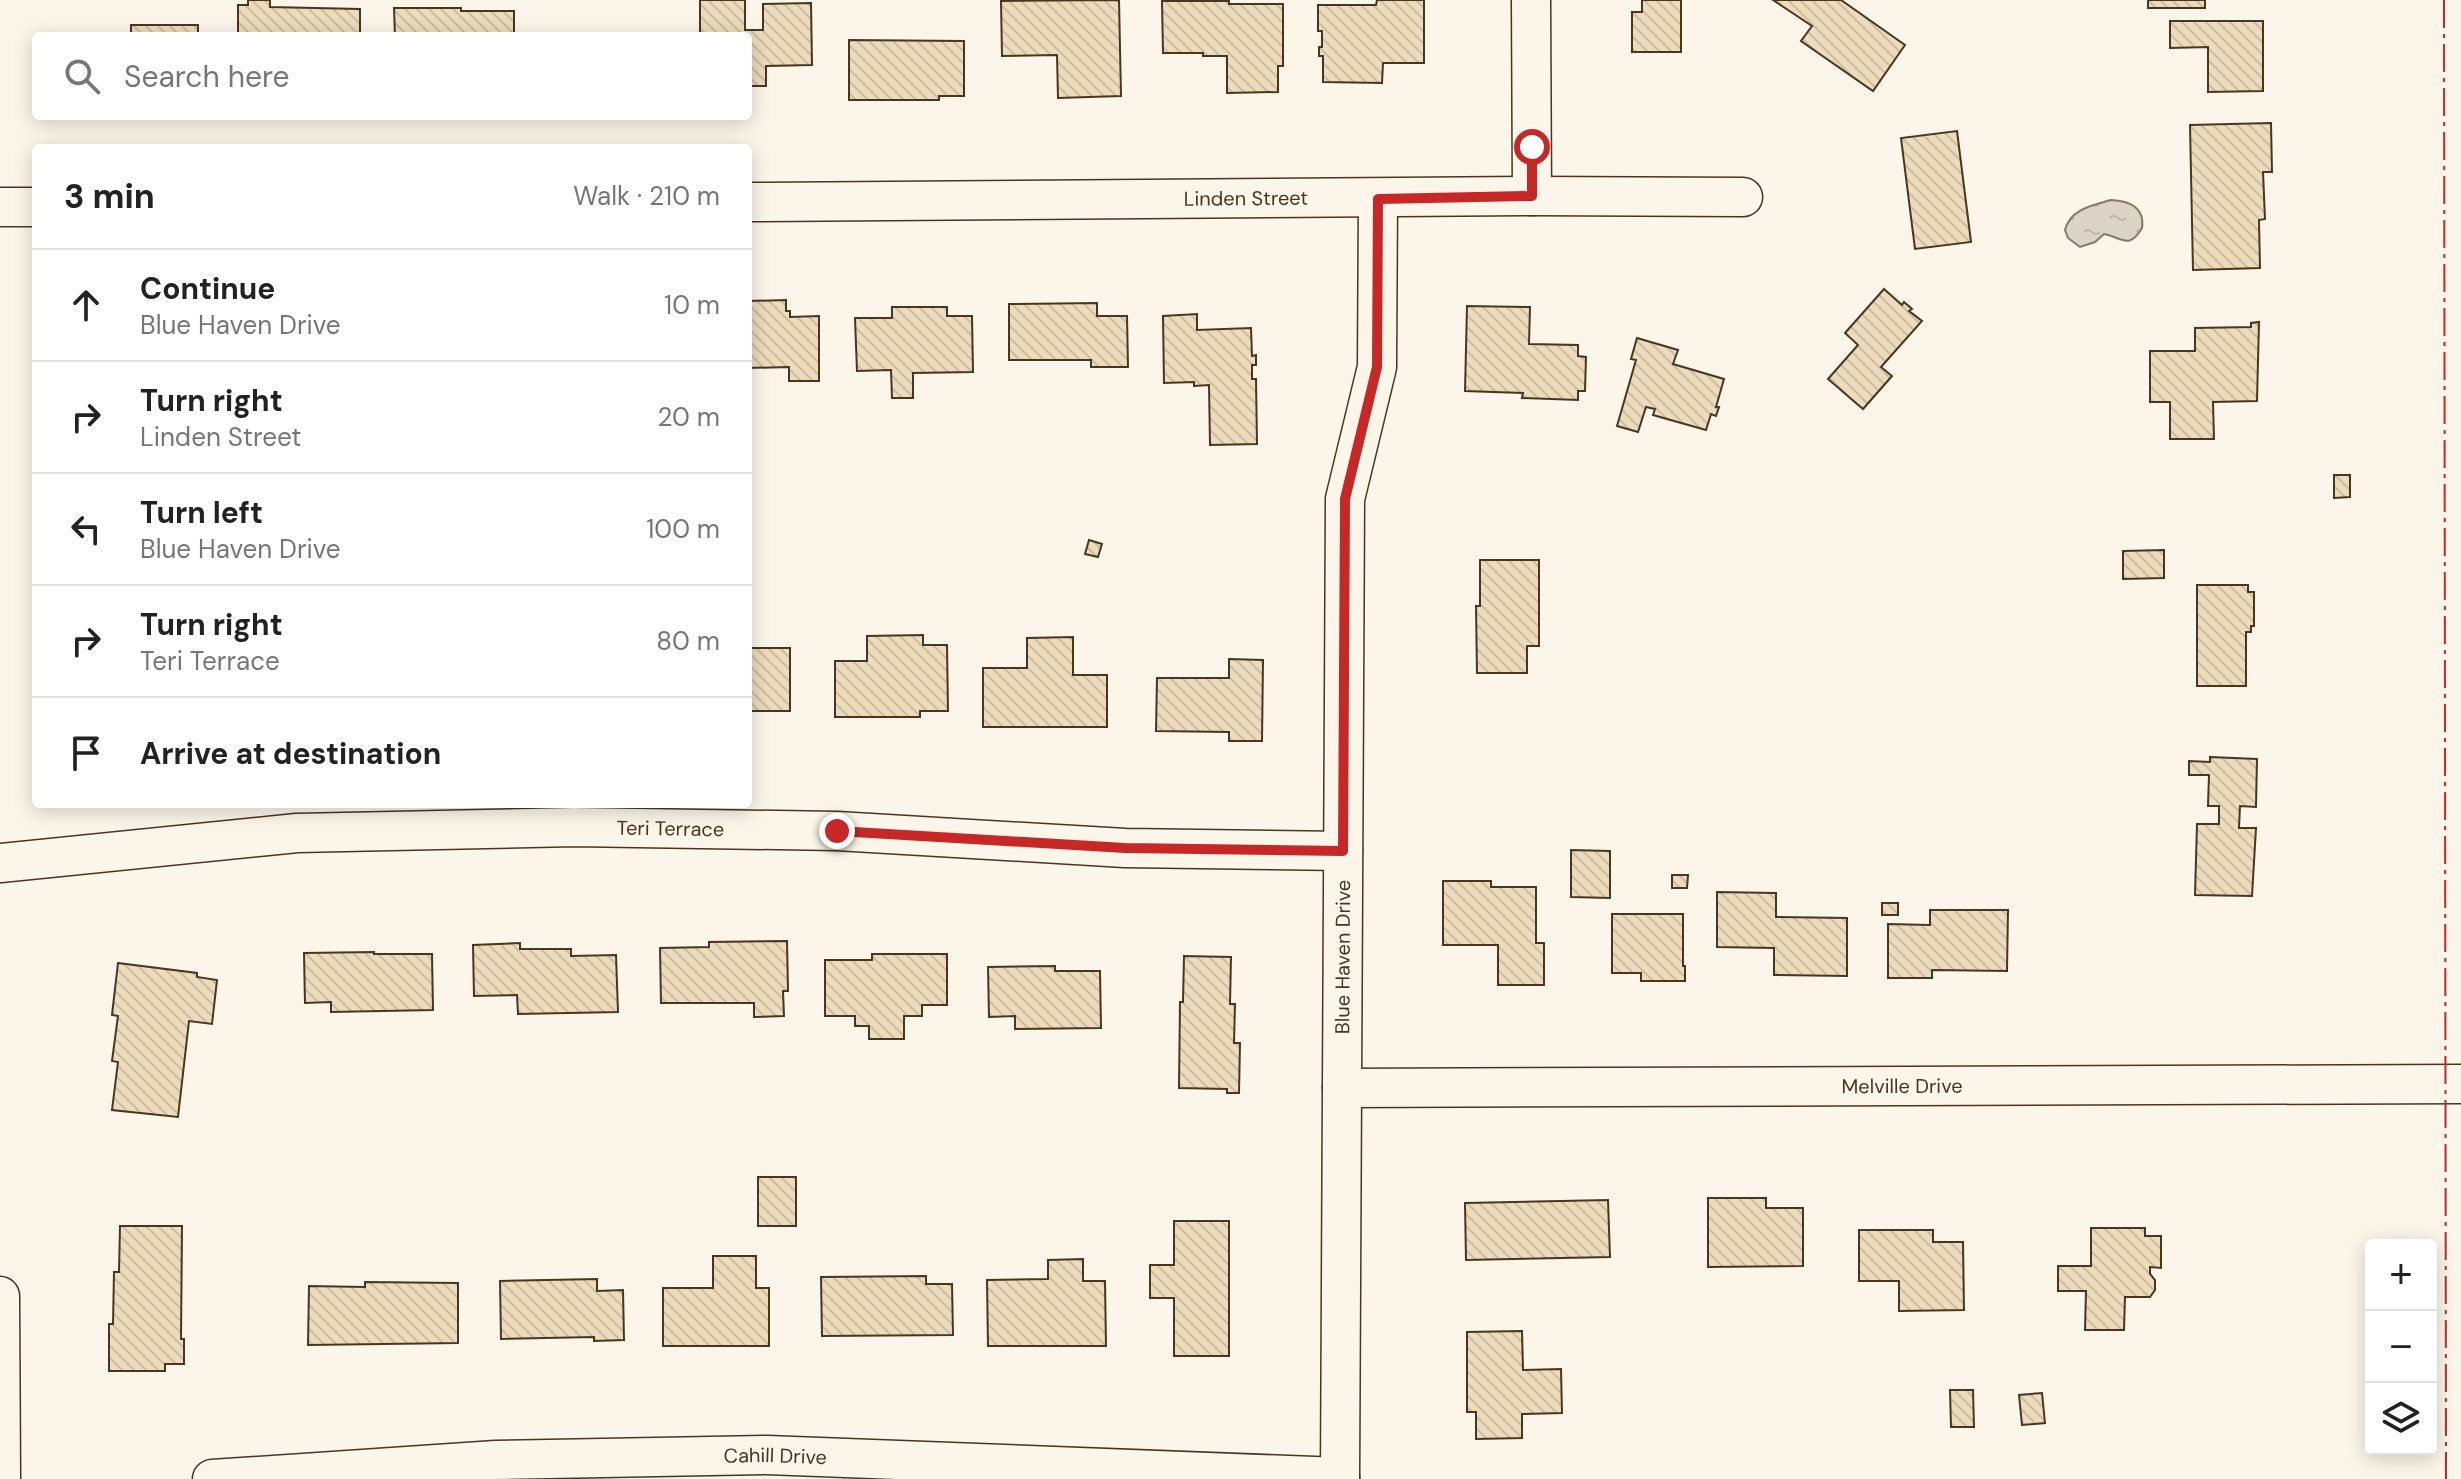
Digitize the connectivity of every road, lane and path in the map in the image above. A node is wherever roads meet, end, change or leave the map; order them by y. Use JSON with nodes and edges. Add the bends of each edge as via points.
{"nodes":[{"id":1,"x":1531,"y":0,"type":"edge"},
{"id":2,"x":1532,"y":196,"type":"junction"},
{"id":3,"x":1743,"y":197,"type":"dead end"},
{"id":4,"x":1378,"y":199,"type":"junction"},
{"id":5,"x":752,"y":202,"type":"edge"},
{"id":6,"x":0,"y":207,"type":"edge"},
{"id":7,"x":32,"y":207,"type":"edge"},
{"id":8,"x":1343,"y":851,"type":"junction"},
{"id":9,"x":0,"y":863,"type":"edge"},
{"id":10,"x":2461,"y":1084,"type":"edge"},
{"id":11,"x":1342,"y":1088,"type":"junction"},
{"id":12,"x":0,"y":1296,"type":"edge"},
{"id":13,"x":298,"y":1475,"type":"edge"},
{"id":14,"x":1340,"y":1478,"type":"edge"},
{"id":15,"x":1,"y":1479,"type":"edge"},
{"id":16,"x":212,"y":1479,"type":"edge"}],
"edges":[{"from":1,"to":2,"type":"street"},
{"from":2,"to":3,"type":"street","name":"Linden Street"},
{"from":2,"to":4,"type":"street","name":"Linden Street"},
{"from":4,"to":5,"type":"street","name":"Linden Street"},
{"from":4,"to":8,"type":"street","name":"Blue Haven Drive","via":[[1377,367],[1345,499]]},
{"from":6,"to":7,"type":"street"},
{"from":8,"to":9,"type":"street","name":"Teri Terrace","via":[[1125,848],[837,831],[574,827],[297,833]]},
{"from":8,"to":11,"type":"street","name":"Blue Haven Drive"},
{"from":10,"to":11,"type":"street","name":"Melville Drive"},
{"from":11,"to":14,"type":"street","name":"Blue Haven Drive"},
{"from":12,"to":15,"type":"street"},
{"from":13,"to":14,"type":"street","name":"Cahill Drive","via":[[496,1460],[767,1455]]},
{"from":13,"to":16,"type":"street","name":"Cahill Drive"}]}
